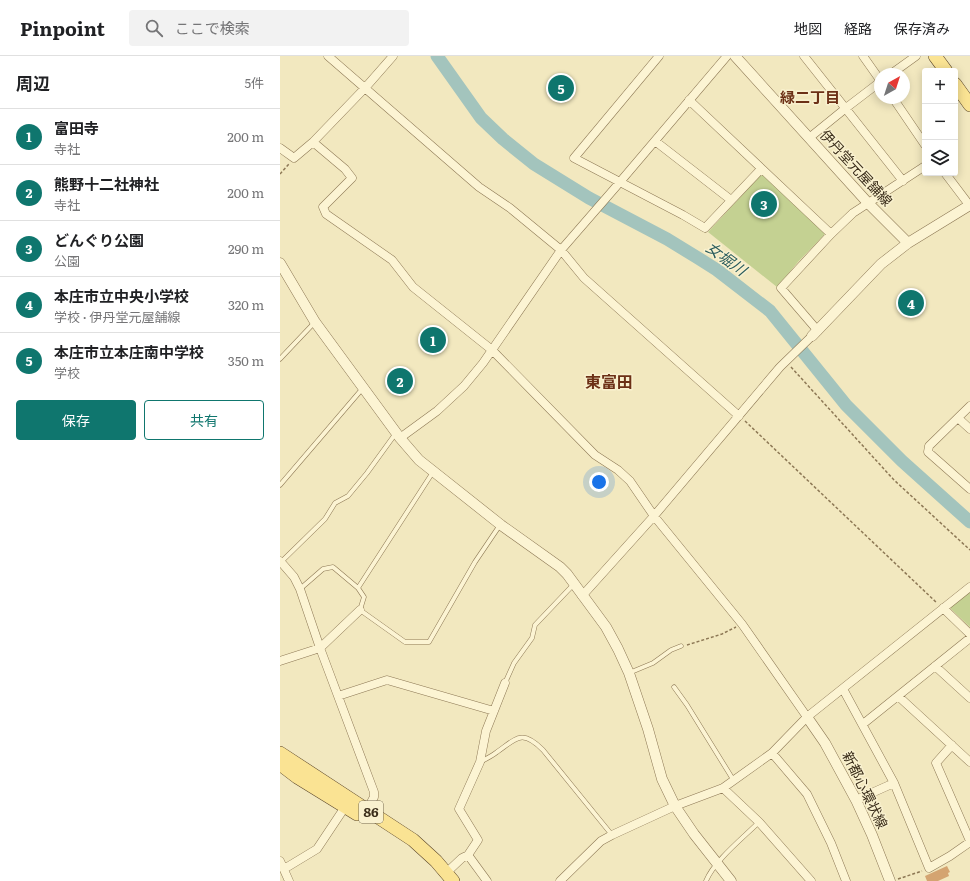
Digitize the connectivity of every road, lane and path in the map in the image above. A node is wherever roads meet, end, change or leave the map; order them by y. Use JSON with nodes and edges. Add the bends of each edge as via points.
{"nodes":[{"id":1,"x":328,"y":56,"type":"edge"},
{"id":2,"x":393,"y":56,"type":"edge"},
{"id":3,"x":659,"y":56,"type":"edge"},
{"id":4,"x":727,"y":56,"type":"edge"},
{"id":5,"x":735,"y":56,"type":"edge"},
{"id":6,"x":804,"y":56,"type":"edge"},
{"id":7,"x":863,"y":56,"type":"edge"},
{"id":8,"x":916,"y":56,"type":"edge"},
{"id":9,"x":935,"y":56,"type":"edge"},
{"id":10,"x":899,"y":68,"type":"edge"},
{"id":11,"x":944,"y":68,"type":"edge"},
{"id":12,"x":874,"y":72,"type":"edge"},
{"id":13,"x":874,"y":86,"type":"edge"},
{"id":14,"x":366,"y":88,"type":"junction"},
{"id":15,"x":958,"y":88,"type":"edge"},
{"id":16,"x":689,"y":100,"type":"junction"},
{"id":17,"x":897,"y":104,"type":"edge"},
{"id":18,"x":970,"y":104,"type":"edge"},
{"id":19,"x":846,"y":108,"type":"junction"},
{"id":20,"x":809,"y":138,"type":"junction"},
{"id":21,"x":655,"y":141,"type":"junction"},
{"id":22,"x":922,"y":141,"type":"edge"},
{"id":23,"x":313,"y":142,"type":"junction"},
{"id":24,"x":280,"y":148,"type":"edge"},
{"id":25,"x":294,"y":158,"type":"junction"},
{"id":26,"x":922,"y":168,"type":"edge"},
{"id":27,"x":761,"y":169,"type":"junction"},
{"id":28,"x":280,"y":174,"type":"edge"},
{"id":29,"x":947,"y":176,"type":"edge"},
{"id":30,"x":903,"y":181,"type":"junction"},
{"id":31,"x":620,"y":182,"type":"junction"},
{"id":32,"x":731,"y":200,"type":"junction"},
{"id":33,"x":868,"y":203,"type":"junction"},
{"id":34,"x":970,"y":205,"type":"edge"},
{"id":35,"x":831,"y":234,"type":"junction"},
{"id":36,"x":908,"y":243,"type":"junction"},
{"id":37,"x":561,"y":250,"type":"junction"},
{"id":38,"x":280,"y":263,"type":"edge"},
{"id":39,"x":315,"y":322,"type":"junction"},
{"id":40,"x":815,"y":333,"type":"junction"},
{"id":41,"x":492,"y":350,"type":"junction"},
{"id":42,"x":280,"y":359,"type":"edge"},
{"id":43,"x":786,"y":361,"type":"junction"},
{"id":44,"x":363,"y":387,"type":"junction"},
{"id":45,"x":970,"y":406,"type":"edge"},
{"id":46,"x":739,"y":416,"type":"junction"},
{"id":47,"x":958,"y":418,"type":"junction"},
{"id":48,"x":970,"y":429,"type":"edge"},
{"id":49,"x":398,"y":435,"type":"junction"},
{"id":50,"x":433,"y":472,"type":"junction"},
{"id":51,"x":280,"y":485,"type":"edge"},
{"id":52,"x":970,"y":489,"type":"edge"},
{"id":53,"x":654,"y":516,"type":"junction"},
{"id":54,"x":500,"y":525,"type":"junction"},
{"id":55,"x":970,"y":550,"type":"edge"},
{"id":56,"x":281,"y":561,"type":"edge"},
{"id":57,"x":574,"y":584,"type":"junction"},
{"id":58,"x":970,"y":587,"type":"edge"},
{"id":59,"x":358,"y":588,"type":"junction"},
{"id":60,"x":300,"y":589,"type":"junction"},
{"id":61,"x":582,"y":596,"type":"junction"},
{"id":62,"x":943,"y":608,"type":"junction"},
{"id":63,"x":360,"y":610,"type":"junction"},
{"id":64,"x":742,"y":624,"type":"junction"},
{"id":65,"x":970,"y":634,"type":"edge"},
{"id":66,"x":970,"y":638,"type":"edge"},
{"id":67,"x":682,"y":646,"type":"joint"},
{"id":68,"x":320,"y":648,"type":"junction"},
{"id":69,"x":280,"y":661,"type":"edge"},
{"id":70,"x":935,"y":666,"type":"junction"},
{"id":71,"x":629,"y":673,"type":"junction"},
{"id":72,"x":505,"y":683,"type":"joint"},
{"id":73,"x":674,"y":687,"type":"dead end"},
{"id":74,"x":843,"y":689,"type":"junction"},
{"id":75,"x":338,"y":696,"type":"junction"},
{"id":76,"x":898,"y":696,"type":"junction"},
{"id":77,"x":970,"y":698,"type":"edge"},
{"id":78,"x":494,"y":711,"type":"junction"},
{"id":79,"x":807,"y":717,"type":"junction"},
{"id":80,"x":863,"y":724,"type":"junction"},
{"id":81,"x":952,"y":746,"type":"junction"},
{"id":82,"x":280,"y":753,"type":"edge"},
{"id":83,"x":772,"y":753,"type":"junction"},
{"id":84,"x":480,"y":762,"type":"junction"},
{"id":85,"x":970,"y":762,"type":"edge"},
{"id":86,"x":280,"y":764,"type":"edge"},
{"id":87,"x":734,"y":781,"type":"junction"},
{"id":88,"x":894,"y":783,"type":"junction"},
{"id":89,"x":723,"y":788,"type":"junction"},
{"id":90,"x":856,"y":800,"type":"junction"},
{"id":91,"x":345,"y":806,"type":"junction"},
{"id":92,"x":675,"y":806,"type":"junction"},
{"id":93,"x":367,"y":810,"type":"junction"},
{"id":94,"x":759,"y":822,"type":"junction"},
{"id":95,"x":612,"y":835,"type":"junction"},
{"id":96,"x":970,"y":842,"type":"edge"},
{"id":97,"x":468,"y":856,"type":"junction"},
{"id":98,"x":280,"y":861,"type":"edge"},
{"id":99,"x":717,"y":864,"type":"junction"},
{"id":100,"x":929,"y":868,"type":"junction"},
{"id":101,"x":284,"y":869,"type":"junction"},
{"id":102,"x":447,"y":878,"type":"edge"},
{"id":103,"x":810,"y":880,"type":"edge"},
{"id":104,"x":894,"y":880,"type":"edge"},
{"id":105,"x":289,"y":881,"type":"edge"},
{"id":106,"x":487,"y":881,"type":"edge"},
{"id":107,"x":560,"y":881,"type":"edge"},
{"id":108,"x":706,"y":881,"type":"edge"},
{"id":109,"x":730,"y":881,"type":"edge"},
{"id":110,"x":846,"y":881,"type":"edge"}],
"edges":[{"from":1,"to":14,"type":"street"},
{"from":2,"to":14,"type":"street"},
{"from":3,"to":31,"type":"street","via":[[574,158]]},
{"from":4,"to":16,"type":"street"},
{"from":5,"to":20,"type":"street","name":"伊丹堂元屋舗線"},
{"from":6,"to":19,"type":"street"},
{"from":7,"to":12,"type":"street"},
{"from":8,"to":10,"type":"street"},
{"from":9,"to":11,"type":"main road"},
{"from":13,"to":19,"type":"street"},
{"from":14,"to":23,"type":"street"},
{"from":14,"to":37,"type":"street","via":[[479,187],[510,208]]},
{"from":15,"to":18,"type":"main road"},
{"from":16,"to":21,"type":"street"},
{"from":16,"to":27,"type":"street"},
{"from":17,"to":22,"type":"street"},
{"from":19,"to":20,"type":"street"},
{"from":19,"to":30,"type":"street"},
{"from":20,"to":33,"type":"street","name":"伊丹堂元屋舗線"},
{"from":21,"to":31,"type":"street"},
{"from":21,"to":32,"type":"street"},
{"from":23,"to":25,"type":"street"},
{"from":23,"to":41,"type":"street","via":[[352,178],[323,207],[326,214],[392,260],[413,287]]},
{"from":24,"to":25,"type":"street"},
{"from":25,"to":28,"type":"path"},
{"from":26,"to":30,"type":"street"},
{"from":27,"to":32,"type":"street"},
{"from":27,"to":35,"type":"street"},
{"from":29,"to":34,"type":"street"},
{"from":30,"to":33,"type":"street"},
{"from":31,"to":32,"type":"street","via":[[705,228]]},
{"from":31,"to":37,"type":"street"},
{"from":33,"to":35,"type":"street"},
{"from":33,"to":36,"type":"street","name":"伊丹堂元屋舗線"},
{"from":34,"to":36,"type":"street"},
{"from":35,"to":40,"type":"street","via":[[781,288]]},
{"from":36,"to":40,"type":"street","via":[[881,264]]},
{"from":37,"to":41,"type":"street"},
{"from":37,"to":46,"type":"street","via":[[584,278]]},
{"from":38,"to":39,"type":"street"},
{"from":39,"to":42,"type":"lane"},
{"from":39,"to":44,"type":"street"},
{"from":40,"to":43,"type":"street"},
{"from":41,"to":49,"type":"street","via":[[464,386],[437,411]]},
{"from":41,"to":53,"type":"street","via":[[595,455],[630,481]]},
{"from":43,"to":46,"type":"street"},
{"from":43,"to":55,"type":"path","via":[[894,480]]},
{"from":44,"to":49,"type":"street"},
{"from":44,"to":51,"type":"lane"},
{"from":45,"to":47,"type":"street"},
{"from":46,"to":53,"type":"street"},
{"from":46,"to":62,"type":"path"},
{"from":47,"to":48,"type":"street"},
{"from":47,"to":52,"type":"street","via":[[929,446],[928,452]]},
{"from":49,"to":50,"type":"street"},
{"from":49,"to":56,"type":"lane","via":[[348,496],[335,503],[325,519]]},
{"from":50,"to":54,"type":"street"},
{"from":50,"to":59,"type":"lane"},
{"from":53,"to":61,"type":"street"},
{"from":53,"to":64,"type":"street"},
{"from":54,"to":57,"type":"street","via":[[560,567]]},
{"from":54,"to":63,"type":"lane","via":[[475,562],[429,642],[405,642]]},
{"from":56,"to":60,"type":"street"},
{"from":57,"to":61,"type":"street"},
{"from":57,"to":72,"type":"lane","via":[[535,624],[532,638],[514,663]]},
{"from":58,"to":62,"type":"street"},
{"from":59,"to":60,"type":"lane","via":[[333,567],[323,569]]},
{"from":59,"to":63,"type":"lane","via":[[364,596]]},
{"from":60,"to":68,"type":"street"},
{"from":61,"to":71,"type":"street","via":[[606,627]]},
{"from":62,"to":65,"type":"street"},
{"from":62,"to":74,"type":"street"},
{"from":63,"to":68,"type":"street"},
{"from":64,"to":67,"type":"path","via":[[722,634]]},
{"from":64,"to":79,"type":"street"},
{"from":66,"to":70,"type":"street"},
{"from":67,"to":71,"type":"lane"},
{"from":68,"to":69,"type":"street"},
{"from":68,"to":75,"type":"street"},
{"from":70,"to":76,"type":"street"},
{"from":70,"to":77,"type":"street"},
{"from":71,"to":92,"type":"street","via":[[662,779]]},
{"from":72,"to":78,"type":"street"},
{"from":73,"to":87,"type":"lane"},
{"from":74,"to":79,"type":"street"},
{"from":74,"to":80,"type":"street"},
{"from":75,"to":78,"type":"street","via":[[387,680]]},
{"from":75,"to":93,"type":"street","via":[[374,792]]},
{"from":76,"to":80,"type":"street"},
{"from":76,"to":81,"type":"street"},
{"from":78,"to":84,"type":"street","via":[[486,731]]},
{"from":79,"to":83,"type":"street"},
{"from":79,"to":90,"type":"street","name":"新都心環状線","via":[[825,743]]},
{"from":80,"to":88,"type":"street"},
{"from":81,"to":85,"type":"street"},
{"from":81,"to":96,"type":"street","via":[[936,763]]},
{"from":82,"to":93,"type":"main road","number":"86"},
{"from":83,"to":87,"type":"street"},
{"from":83,"to":110,"type":"street","via":[[807,794]]},
{"from":84,"to":95,"type":"lane","via":[[517,738],[526,738],[536,743]]},
{"from":84,"to":97,"type":"street","via":[[459,809],[478,840]]},
{"from":86,"to":91,"type":"main road","number":"86"},
{"from":87,"to":89,"type":"street"},
{"from":88,"to":90,"type":"street"},
{"from":88,"to":100,"type":"street"},
{"from":89,"to":92,"type":"street"},
{"from":89,"to":94,"type":"street"},
{"from":90,"to":104,"type":"street","name":"新都心環状線"},
{"from":91,"to":101,"type":"street","via":[[317,849]]},
{"from":91,"to":102,"type":"main road","number":"86","via":[[408,848]]},
{"from":92,"to":95,"type":"street"},
{"from":92,"to":99,"type":"street"},
{"from":93,"to":102,"type":"main road","number":"86","via":[[413,840]]},
{"from":94,"to":99,"type":"lane"},
{"from":94,"to":103,"type":"street"},
{"from":95,"to":107,"type":"street","via":[[601,841]]},
{"from":96,"to":100,"type":"street"},
{"from":97,"to":102,"type":"street","via":[[462,858]]},
{"from":97,"to":106,"type":"street"},
{"from":98,"to":101,"type":"street"},
{"from":99,"to":108,"type":"lane"},
{"from":99,"to":109,"type":"street"},
{"from":100,"to":104,"type":"path"},
{"from":101,"to":105,"type":"street"}]}
